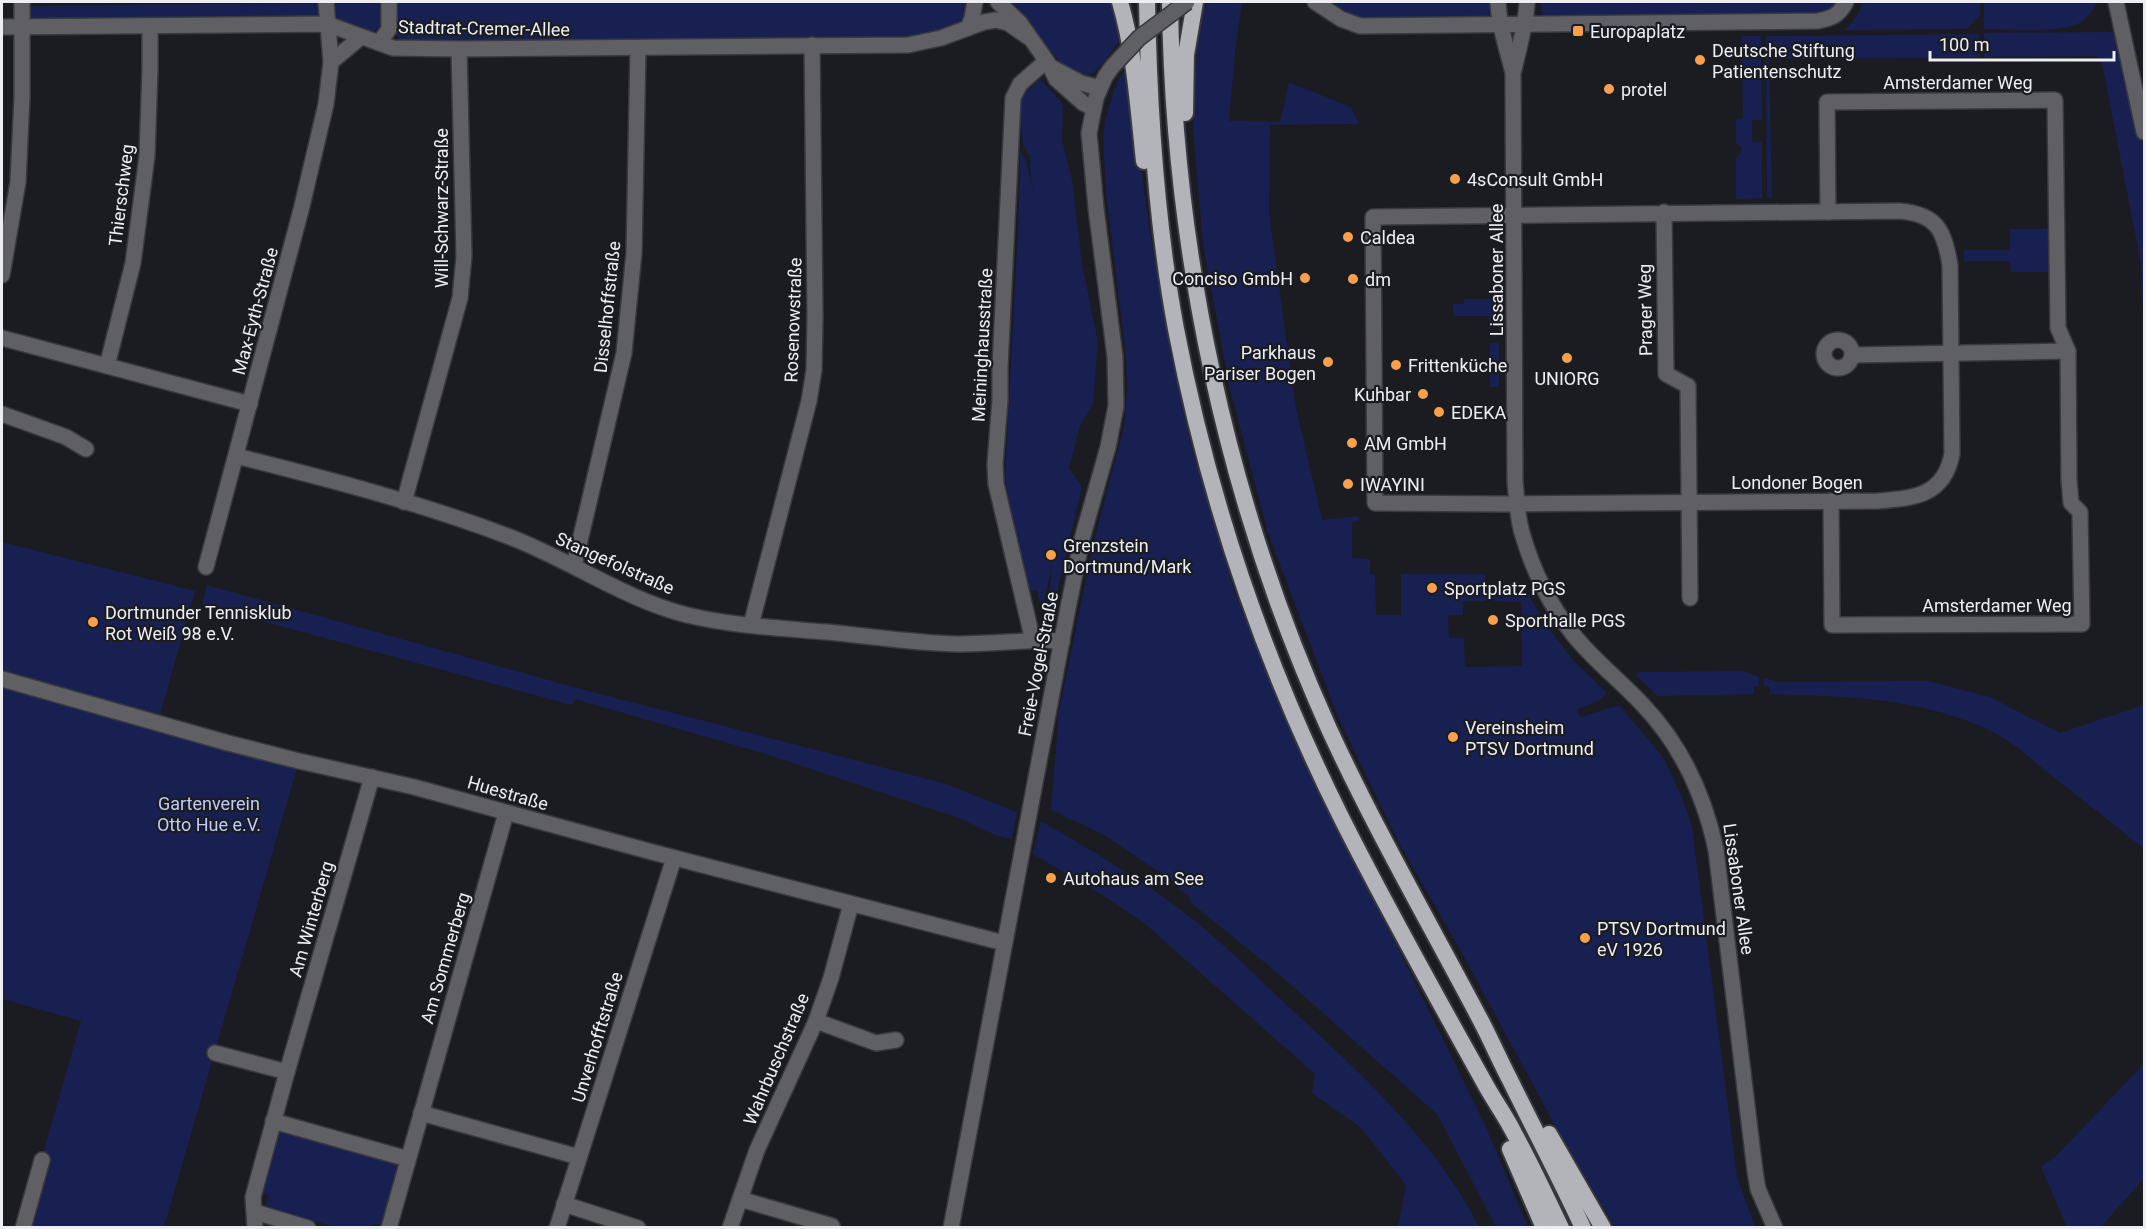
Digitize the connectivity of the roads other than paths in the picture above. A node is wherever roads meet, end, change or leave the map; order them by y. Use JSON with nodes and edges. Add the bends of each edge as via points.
{"nodes":[{"id":1,"x":22,"y":2,"type":"edge"},
{"id":2,"x":326,"y":2,"type":"edge"},
{"id":3,"x":389,"y":2,"type":"edge"},
{"id":4,"x":975,"y":2,"type":"edge"},
{"id":5,"x":998,"y":2,"type":"edge"},
{"id":6,"x":1120,"y":2,"type":"edge"},
{"id":7,"x":1147,"y":2,"type":"edge"},
{"id":8,"x":1170,"y":2,"type":"edge"},
{"id":9,"x":1187,"y":2,"type":"edge"},
{"id":10,"x":1195,"y":2,"type":"edge"},
{"id":11,"x":1315,"y":2,"type":"edge"},
{"id":12,"x":1498,"y":2,"type":"edge"},
{"id":13,"x":1527,"y":2,"type":"edge"},
{"id":14,"x":1846,"y":2,"type":"edge"},
{"id":15,"x":2116,"y":2,"type":"edge"},
{"id":16,"x":327,"y":24,"type":"junction"},
{"id":17,"x":1499,"y":24,"type":"junction"},
{"id":18,"x":1526,"y":24,"type":"junction"},
{"id":19,"x":150,"y":26,"type":"junction"},
{"id":20,"x":2,"y":27,"type":"edge"},
{"id":21,"x":21,"y":27,"type":"junction"},
{"id":22,"x":968,"y":28,"type":"junction"},
{"id":23,"x":361,"y":37,"type":"junction"},
{"id":24,"x":1028,"y":37,"type":"junction"},
{"id":25,"x":379,"y":43,"type":"junction"},
{"id":26,"x":812,"y":45,"type":"junction"},
{"id":27,"x":638,"y":48,"type":"junction"},
{"id":28,"x":459,"y":49,"type":"junction"},
{"id":29,"x":331,"y":62,"type":"junction"},
{"id":30,"x":1048,"y":64,"type":"junction"},
{"id":31,"x":1513,"y":73,"type":"junction"},
{"id":32,"x":1100,"y":88,"type":"junction"},
{"id":33,"x":1093,"y":108,"type":"junction"},
{"id":34,"x":2145,"y":132,"type":"edge"},
{"id":35,"x":1185,"y":209,"type":"junction"},
{"id":36,"x":1664,"y":212,"type":"junction"},
{"id":37,"x":1827,"y":212,"type":"junction"},
{"id":38,"x":1515,"y":214,"type":"junction"},
{"id":39,"x":1161,"y":226,"type":"junction"},
{"id":40,"x":2,"y":275,"type":"edge"},
{"id":41,"x":2,"y":338,"type":"edge"},
{"id":42,"x":2068,"y":351,"type":"junction"},
{"id":43,"x":1951,"y":353,"type":"junction"},
{"id":44,"x":1852,"y":355,"type":"dead end"},
{"id":45,"x":107,"y":366,"type":"junction"},
{"id":46,"x":250,"y":404,"type":"junction"},
{"id":47,"x":2,"y":414,"type":"edge"},
{"id":48,"x":86,"y":449,"type":"dead end"},
{"id":49,"x":236,"y":456,"type":"junction"},
{"id":50,"x":1831,"y":501,"type":"junction"},
{"id":51,"x":404,"y":502,"type":"junction"},
{"id":52,"x":1689,"y":503,"type":"junction"},
{"id":53,"x":1517,"y":504,"type":"junction"},
{"id":54,"x":574,"y":566,"type":"junction"},
{"id":55,"x":206,"y":567,"type":"dead end"},
{"id":56,"x":1690,"y":598,"type":"dead end"},
{"id":57,"x":751,"y":625,"type":"junction"},
{"id":58,"x":1033,"y":641,"type":"junction"},
{"id":59,"x":1062,"y":642,"type":"junction"},
{"id":60,"x":2,"y":679,"type":"edge"},
{"id":61,"x":372,"y":777,"type":"junction"},
{"id":62,"x":506,"y":813,"type":"junction"},
{"id":63,"x":674,"y":858,"type":"junction"},
{"id":64,"x":851,"y":904,"type":"junction"},
{"id":65,"x":1004,"y":943,"type":"junction"},
{"id":66,"x":816,"y":1021,"type":"junction"},
{"id":67,"x":1482,"y":1023,"type":"junction"},
{"id":68,"x":896,"y":1040,"type":"dead end"},
{"id":69,"x":215,"y":1053,"type":"dead end"},
{"id":70,"x":286,"y":1072,"type":"junction"},
{"id":71,"x":1486,"y":1086,"type":"junction"},
{"id":72,"x":421,"y":1113,"type":"junction"},
{"id":73,"x":273,"y":1121,"type":"junction"},
{"id":74,"x":579,"y":1157,"type":"junction"},
{"id":75,"x":408,"y":1159,"type":"junction"},
{"id":76,"x":42,"y":1160,"type":"dead end"},
{"id":77,"x":740,"y":1199,"type":"junction"},
{"id":78,"x":564,"y":1204,"type":"junction"},
{"id":79,"x":255,"y":1220,"type":"edge"},
{"id":80,"x":832,"y":1226,"type":"edge"},
{"id":81,"x":23,"y":1227,"type":"edge"},
{"id":82,"x":308,"y":1227,"type":"edge"},
{"id":83,"x":389,"y":1227,"type":"edge"},
{"id":84,"x":557,"y":1227,"type":"edge"},
{"id":85,"x":638,"y":1227,"type":"edge"},
{"id":86,"x":730,"y":1227,"type":"edge"},
{"id":87,"x":951,"y":1227,"type":"edge"},
{"id":88,"x":1544,"y":1227,"type":"edge"},
{"id":89,"x":1561,"y":1227,"type":"edge"},
{"id":90,"x":1583,"y":1227,"type":"edge"},
{"id":91,"x":1603,"y":1227,"type":"edge"},
{"id":92,"x":1775,"y":1227,"type":"edge"}],
"edges":[{"from":1,"to":21,"type":"street"},
{"from":2,"to":16,"type":"street","name":"Max-Eyth-Straße"},
{"from":3,"to":25,"type":"street","via":[[389,29]]},
{"from":4,"to":22,"type":"street"},
{"from":5,"to":24,"type":"street","name":"Stadtrat-Cremer-Allee","via":[[1013,14]]},
{"from":6,"to":39,"type":"highway","via":[[1134,67],[1148,194]]},
{"from":7,"to":39,"type":"highway","via":[[1148,77]]},
{"from":8,"to":35,"type":"highway","via":[[1170,58]]},
{"from":9,"to":32,"type":"street","name":"Freie-Vogel-Straße","bridge":true,"via":[[1139,38],[1112,67]]},
{"from":10,"to":35,"type":"highway","via":[[1185,71]]},
{"from":11,"to":17,"type":"street","via":[[1360,26]]},
{"from":12,"to":17,"type":"street"},
{"from":13,"to":18,"type":"street"},
{"from":14,"to":18,"type":"street","via":[[1840,13],[1818,21]]},
{"from":15,"to":34,"type":"street"},
{"from":16,"to":19,"type":"street","name":"Stadtrat-Cremer-Allee"},
{"from":16,"to":23,"type":"street","name":"Stadtrat-Cremer-Allee"},
{"from":16,"to":29,"type":"street","name":"Max-Eyth-Straße"},
{"from":17,"to":18,"type":"street"},
{"from":17,"to":31,"type":"street","name":"Lissaboner Allee"},
{"from":18,"to":31,"type":"street","name":"Lissaboner Allee"},
{"from":19,"to":21,"type":"street","name":"Stadtrat-Cremer-Allee"},
{"from":19,"to":45,"type":"street","name":"Thierschweg","via":[[147,156],[133,263]]},
{"from":20,"to":21,"type":"street","name":"Stadtrat-Cremer-Allee"},
{"from":21,"to":40,"type":"street","via":[[18,182]]},
{"from":22,"to":24,"type":"street","name":"Stadtrat-Cremer-Allee","via":[[996,20]]},
{"from":22,"to":26,"type":"street","name":"Stadtrat-Cremer-Allee","via":[[908,45]]},
{"from":23,"to":25,"type":"street","name":"Stadtrat-Cremer-Allee"},
{"from":23,"to":29,"type":"street"},
{"from":24,"to":30,"type":"street","name":"Stadtrat-Cremer-Allee"},
{"from":25,"to":28,"type":"street","name":"Stadtrat-Cremer-Allee","via":[[393,48]]},
{"from":26,"to":27,"type":"street","name":"Stadtrat-Cremer-Allee"},
{"from":26,"to":57,"type":"street","name":"Rosenowstraße","via":[[814,370]]},
{"from":27,"to":28,"type":"street","name":"Stadtrat-Cremer-Allee"},
{"from":27,"to":54,"type":"street","name":"Disselhoffstraße","via":[[634,243],[624,353]]},
{"from":28,"to":51,"type":"street","name":"Will-Schwarz-Straße","via":[[462,278]]},
{"from":29,"to":46,"type":"street","name":"Max-Eyth-Straße","via":[[316,147]]},
{"from":30,"to":32,"type":"street","name":"Stadtrat-Cremer-Allee","via":[[1081,83]]},
{"from":30,"to":33,"type":"street","name":"Stadtrat-Cremer-Allee","via":[[1056,80]]},
{"from":30,"to":58,"type":"street","name":"Meininghausstraße","via":[[1020,84],[1013,98],[995,464],[998,496]]},
{"from":31,"to":38,"type":"street","name":"Lissaboner Allee"},
{"from":32,"to":33,"type":"street","name":"Freie-Vogel-Straße"},
{"from":33,"to":59,"type":"street","name":"Freie-Vogel-Straße","via":[[1089,147],[1115,357],[1116,406],[1082,539]]},
{"from":35,"to":67,"type":"highway","via":[[1207,341],[1230,446],[1282,612],[1360,793]]},
{"from":36,"to":37,"type":"street","name":"Londoner Bogen"},
{"from":36,"to":38,"type":"street","name":"Londoner Bogen"},
{"from":36,"to":52,"type":"street","name":"Prager Weg","via":[[1666,374],[1688,386]]},
{"from":37,"to":42,"type":"street","name":"Amsterdamer Weg","via":[[1827,102],[2055,100],[2058,328]]},
{"from":37,"to":43,"type":"street","name":"Londoner Bogen","via":[[1911,212],[1932,221],[1947,246],[1950,265]]},
{"from":38,"to":53,"type":"street","name":"Lissaboner Allee"},
{"from":38,"to":53,"type":"street","name":"Londoner Bogen","via":[[1374,217],[1375,503]]},
{"from":39,"to":71,"type":"highway","via":[[1176,328],[1203,449],[1238,568],[1268,651],[1339,813]]},
{"from":41,"to":45,"type":"street"},
{"from":42,"to":43,"type":"street"},
{"from":42,"to":50,"type":"street","name":"Amsterdamer Weg","via":[[2069,480],[2071,502],[2080,512],[2082,624],[1832,625]]},
{"from":43,"to":44,"type":"street"},
{"from":43,"to":50,"type":"street","name":"Londoner Bogen","via":[[1952,454],[1942,480],[1928,492],[1908,499]]},
{"from":45,"to":46,"type":"street"},
{"from":46,"to":49,"type":"street","name":"Max-Eyth-Straße"},
{"from":47,"to":48,"type":"street","via":[[66,437]]},
{"from":49,"to":51,"type":"street","name":"Stangefolstraße"},
{"from":49,"to":55,"type":"street","name":"Max-Eyth-Straße"},
{"from":50,"to":52,"type":"street","name":"Londoner Bogen"},
{"from":51,"to":54,"type":"street","name":"Stangefolstraße","via":[[512,538]]},
{"from":52,"to":53,"type":"street","name":"Londoner Bogen"},
{"from":52,"to":56,"type":"street"},
{"from":53,"to":92,"type":"street","name":"Lissaboner Allee","via":[[1522,534],[1539,579],[1571,632],[1671,738],[1687,765],[1711,824],[1755,1171],[1758,1189]]},
{"from":54,"to":57,"type":"street","name":"Stangefolstraße","via":[[641,599],[686,614]]},
{"from":57,"to":58,"type":"street","name":"Stangefolstraße","via":[[958,644]]},
{"from":58,"to":59,"type":"street","name":"Stangefolstraße"},
{"from":59,"to":65,"type":"street","name":"Freie-Vogel-Straße"},
{"from":60,"to":61,"type":"street","name":"Huestraße","via":[[228,743]]},
{"from":61,"to":62,"type":"street","name":"Huestraße"},
{"from":61,"to":70,"type":"street","name":"Am Winterberg"},
{"from":62,"to":63,"type":"street","name":"Huestraße"},
{"from":62,"to":72,"type":"street","name":"Am Sommerberg"},
{"from":63,"to":64,"type":"street","name":"Huestraße"},
{"from":63,"to":74,"type":"street","name":"Unverhofftstraße"},
{"from":64,"to":65,"type":"street","name":"Huestraße"},
{"from":64,"to":66,"type":"street","name":"Wahrbuschstraße"},
{"from":65,"to":87,"type":"street","name":"Freie-Vogel-Straße"},
{"from":66,"to":68,"type":"street","via":[[876,1043]]},
{"from":66,"to":77,"type":"street","name":"Wahrbuschstraße","via":[[757,1150]]},
{"from":67,"to":90,"type":"highway"},
{"from":67,"to":91,"type":"highway","via":[[1518,1077]]},
{"from":69,"to":70,"type":"street"},
{"from":70,"to":73,"type":"street","name":"Am Winterberg"},
{"from":71,"to":88,"type":"highway"},
{"from":71,"to":89,"type":"highway","via":[[1514,1131]]},
{"from":72,"to":74,"type":"street"},
{"from":72,"to":75,"type":"street","name":"Am Sommerberg"},
{"from":73,"to":75,"type":"street"},
{"from":73,"to":79,"type":"street","name":"Am Winterberg","via":[[253,1197]]},
{"from":74,"to":78,"type":"street","name":"Unverhofftstraße"},
{"from":75,"to":83,"type":"street","name":"Am Sommerberg"},
{"from":76,"to":81,"type":"street"},
{"from":77,"to":80,"type":"street"},
{"from":77,"to":86,"type":"street","name":"Wahrbuschstraße"},
{"from":78,"to":84,"type":"street","name":"Unverhofftstraße"},
{"from":78,"to":85,"type":"street"},
{"from":79,"to":82,"type":"street","name":"Am Winterberg"}]}
